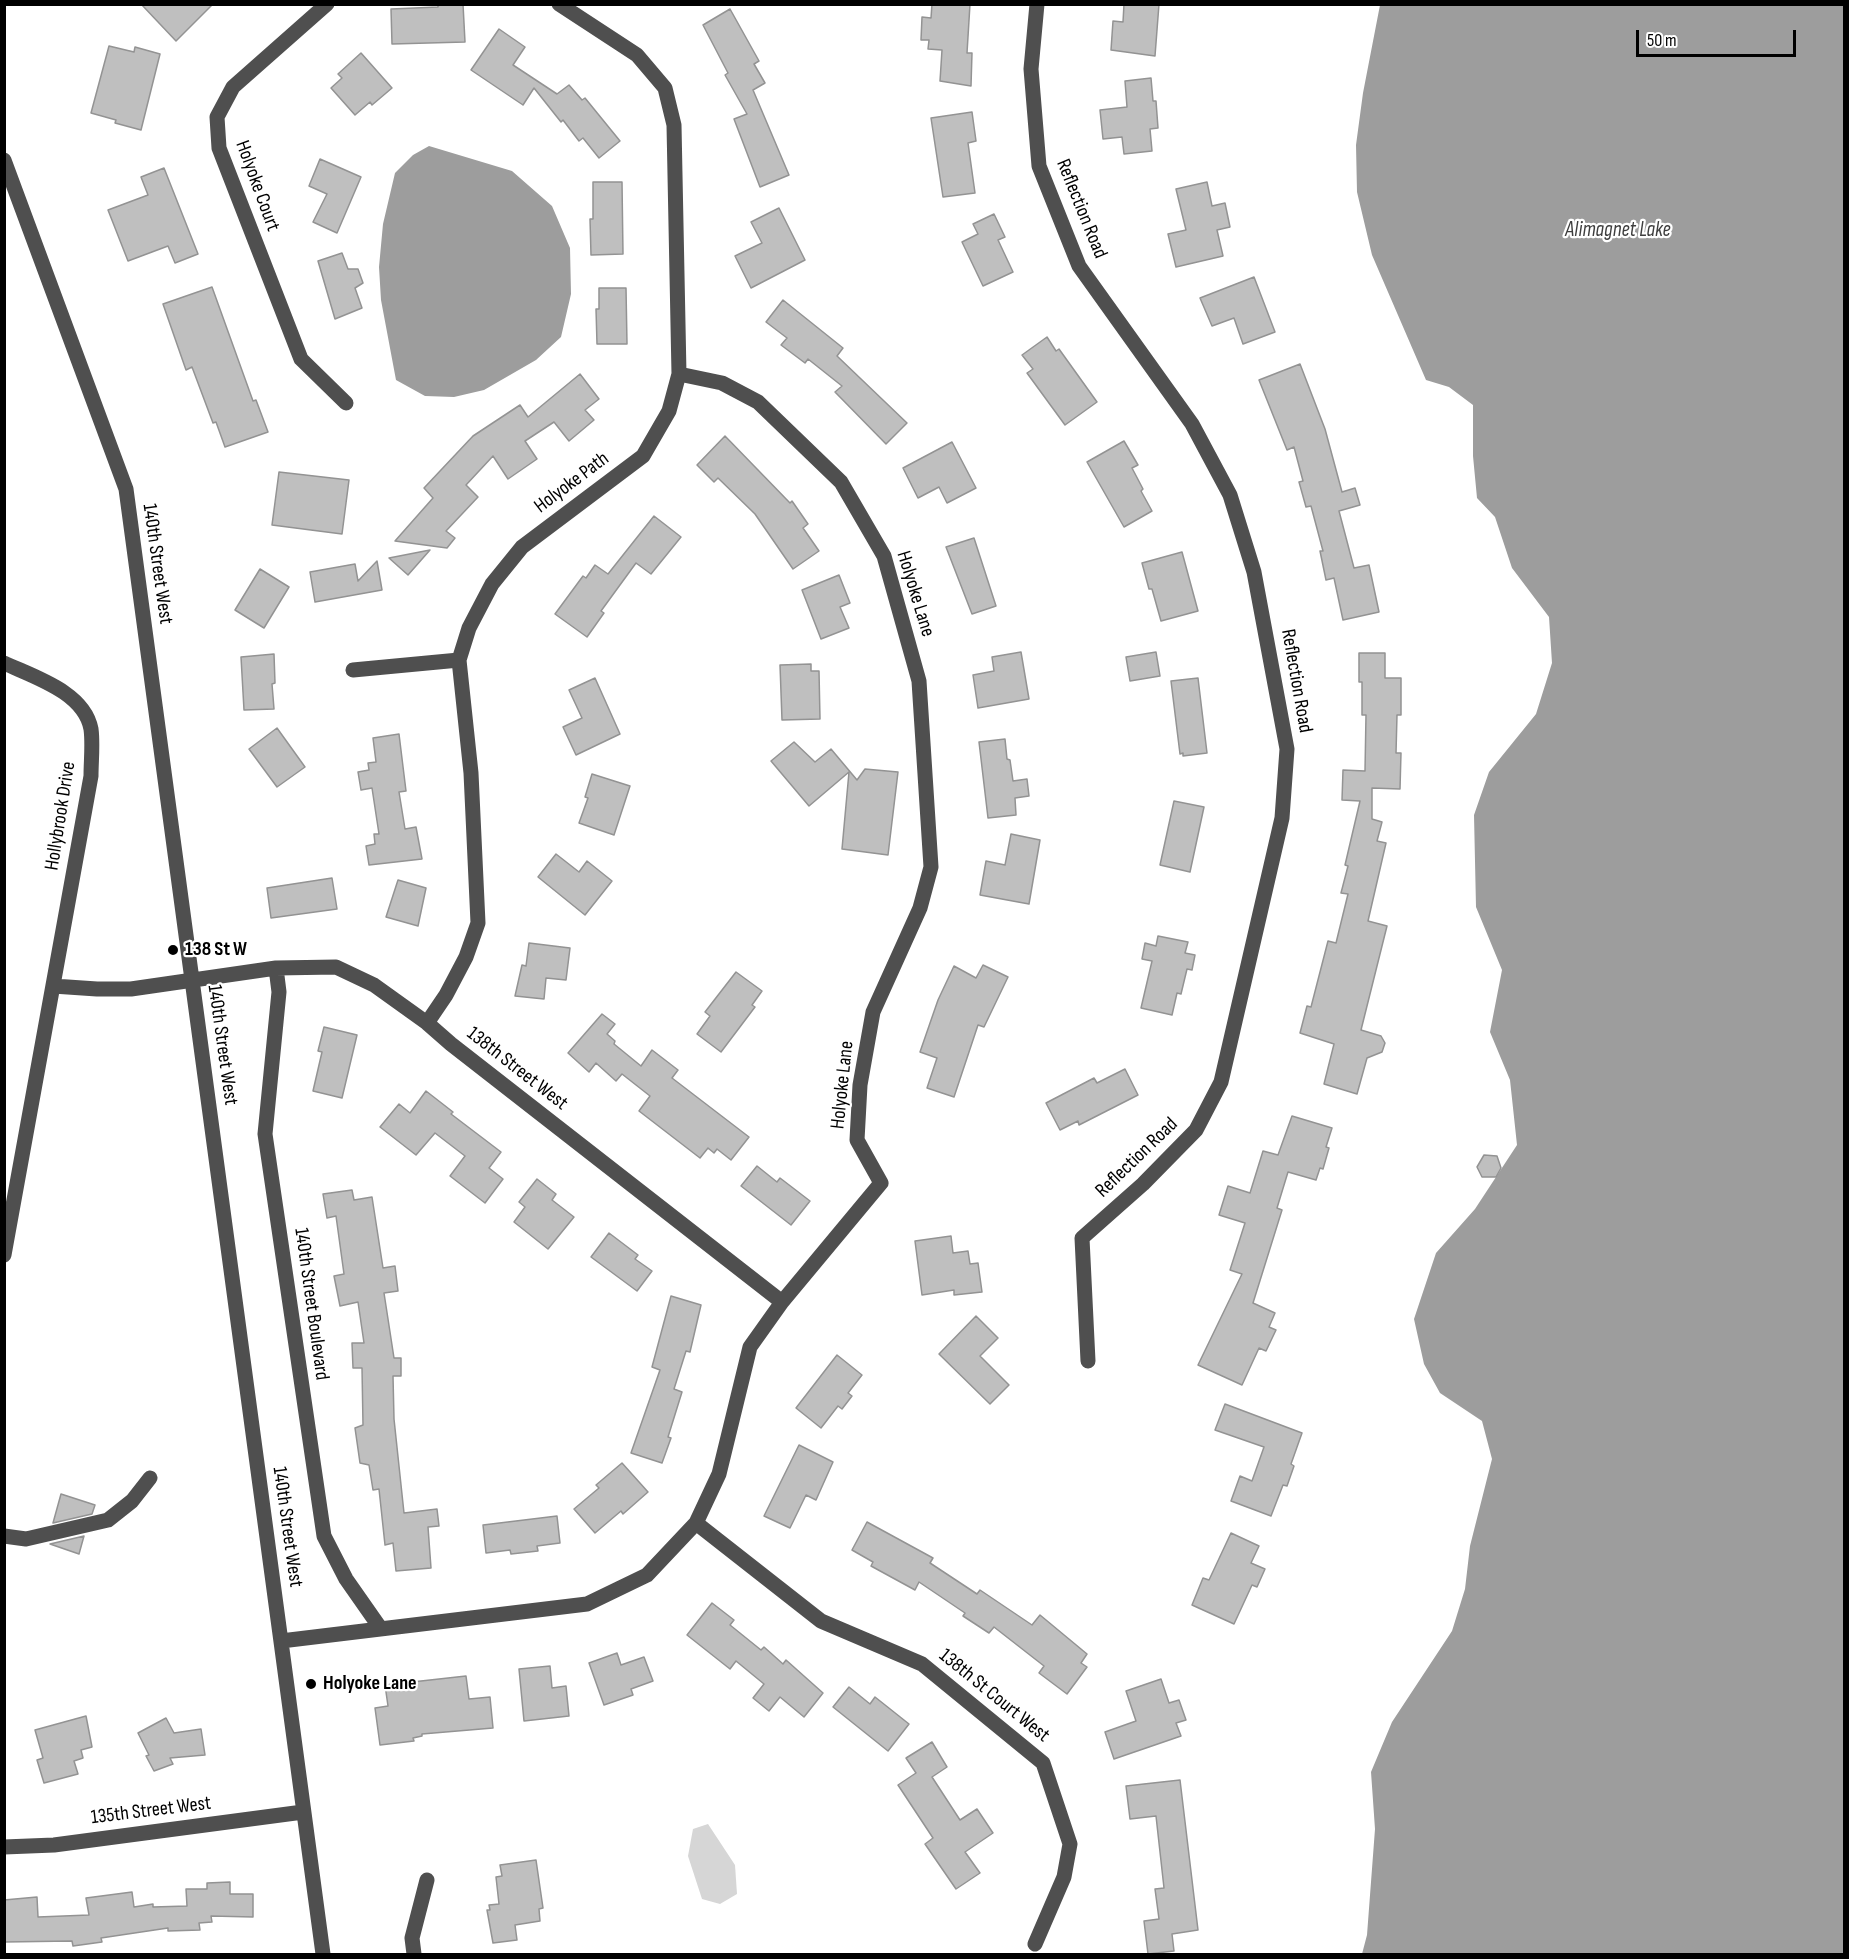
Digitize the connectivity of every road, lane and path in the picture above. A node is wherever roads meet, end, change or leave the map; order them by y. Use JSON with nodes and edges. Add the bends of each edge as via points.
{"nodes":[{"id":1,"x":327,"y":4,"type":"edge"},
{"id":2,"x":559,"y":4,"type":"edge"},
{"id":3,"x":1036,"y":4,"type":"edge"},
{"id":4,"x":4,"y":160,"type":"edge"},
{"id":5,"x":679,"y":374,"type":"junction"},
{"id":6,"x":346,"y":402,"type":"dead end"},
{"id":7,"x":459,"y":660,"type":"junction"},
{"id":8,"x":4,"y":663,"type":"edge"},
{"id":9,"x":353,"y":670,"type":"dead end"},
{"id":10,"x":276,"y":968,"type":"junction"},
{"id":11,"x":192,"y":979,"type":"junction"},
{"id":12,"x":53,"y":986,"type":"junction"},
{"id":13,"x":427,"y":1023,"type":"junction"},
{"id":14,"x":4,"y":1255,"type":"edge"},
{"id":15,"x":782,"y":1302,"type":"junction"},
{"id":16,"x":1088,"y":1360,"type":"dead end"},
{"id":17,"x":150,"y":1478,"type":"dead end"},
{"id":18,"x":696,"y":1523,"type":"junction"},
{"id":19,"x":4,"y":1536,"type":"edge"},
{"id":20,"x":381,"y":1629,"type":"junction"},
{"id":21,"x":281,"y":1641,"type":"junction"},
{"id":22,"x":303,"y":1812,"type":"junction"},
{"id":23,"x":4,"y":1847,"type":"edge"},
{"id":24,"x":427,"y":1880,"type":"dead end"},
{"id":25,"x":1035,"y":1944,"type":"dead end"},
{"id":26,"x":323,"y":1954,"type":"edge"},
{"id":27,"x":414,"y":1954,"type":"edge"}],
"edges":[{"from":1,"to":6,"type":"street","name":"Holyoke Court","via":[[233,87],[217,117],[219,148],[301,359]]},
{"from":2,"to":5,"type":"street","name":"Holyoke Path","via":[[637,55],[665,88],[674,125]]},
{"from":3,"to":16,"type":"street","name":"Reflection Road","via":[[1031,69],[1039,166],[1079,266],[1192,424],[1230,495],[1254,572],[1287,749],[1282,818],[1221,1082],[1196,1130],[1082,1238]]},
{"from":4,"to":11,"type":"street","name":"140th Street West","via":[[126,489]]},
{"from":5,"to":7,"type":"street","name":"Holyoke Path","via":[[669,411],[643,456],[522,547],[492,584]]},
{"from":5,"to":15,"type":"street","name":"Holyoke Lane","via":[[722,383],[758,402],[841,482],[884,556],[919,681],[931,867],[920,909],[873,1012],[860,1085],[857,1140],[881,1183]]},
{"from":7,"to":9,"type":"street"},
{"from":7,"to":13,"type":"street","name":"Holyoke Path","via":[[471,773],[478,922],[466,957]]},
{"from":8,"to":12,"type":"street","name":"Hollybrook Drive","via":[[53,686],[80,705],[91,728],[92,776]]},
{"from":10,"to":11,"type":"street","name":"138th Street West"},
{"from":10,"to":13,"type":"street","name":"138th Street West","via":[[336,967],[374,985]]},
{"from":10,"to":20,"type":"street","name":"140th Street Boulevard","via":[[279,992],[265,1134],[324,1536],[346,1579]]},
{"from":11,"to":12,"type":"street","name":"138th Street West","via":[[131,989]]},
{"from":11,"to":21,"type":"street","name":"140th Street West"},
{"from":12,"to":14,"type":"street","name":"Hollybrook Drive"},
{"from":13,"to":15,"type":"street","name":"138th Street West"},
{"from":15,"to":18,"type":"street","name":"Holyoke Lane","via":[[750,1347],[719,1474]]},
{"from":17,"to":19,"type":"street","via":[[132,1501],[108,1520],[26,1539]]},
{"from":18,"to":20,"type":"street","name":"Holyoke Lane","via":[[647,1575],[587,1604]]},
{"from":18,"to":25,"type":"street","name":"138th St Court West","via":[[821,1621],[922,1664],[1043,1763],[1070,1844],[1064,1877]]},
{"from":20,"to":21,"type":"street","name":"Holyoke Lane"},
{"from":21,"to":22,"type":"street","name":"140th Street West"},
{"from":22,"to":23,"type":"street","name":"135th Street West","via":[[54,1845]]},
{"from":22,"to":26,"type":"street","name":"140th Street West"},
{"from":24,"to":27,"type":"street","via":[[412,1938]]}]}
